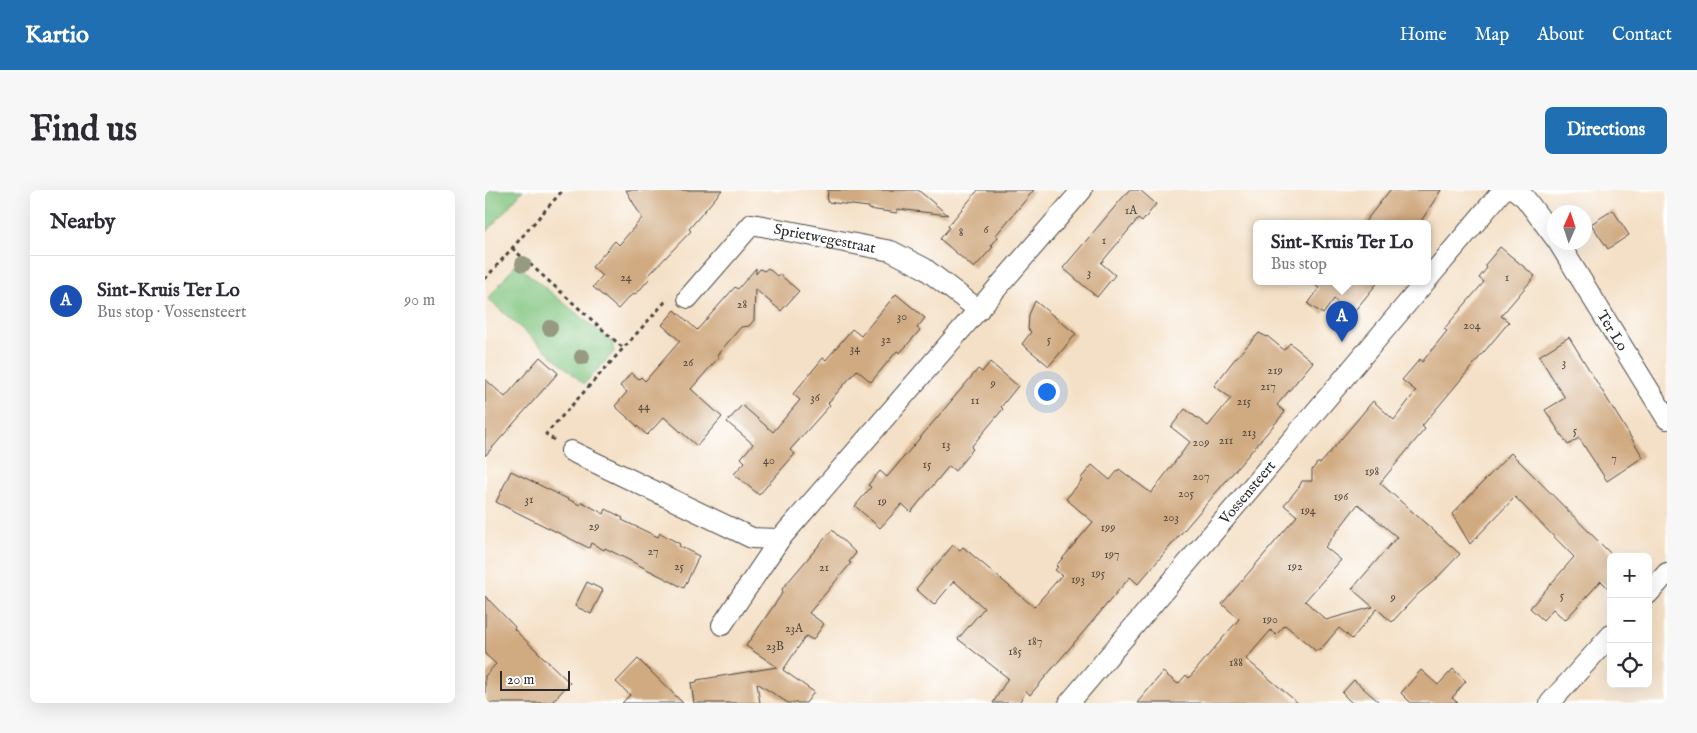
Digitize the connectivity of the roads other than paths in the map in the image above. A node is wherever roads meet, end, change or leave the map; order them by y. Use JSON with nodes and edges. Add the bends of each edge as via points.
{"nodes":[{"id":1,"x":1083,"y":190,"type":"edge"},
{"id":2,"x":1503,"y":190,"type":"edge"},
{"id":3,"x":1515,"y":190,"type":"edge"},
{"id":4,"x":1547,"y":227,"type":"edge"},
{"id":5,"x":1562,"y":250,"type":"edge"},
{"id":6,"x":1431,"y":275,"type":"edge"},
{"id":7,"x":1423,"y":285,"type":"edge"},
{"id":8,"x":688,"y":298,"type":"road end"},
{"id":9,"x":979,"y":310,"type":"junction"},
{"id":10,"x":1667,"y":419,"type":"edge"},
{"id":11,"x":571,"y":451,"type":"road end"},
{"id":12,"x":780,"y":539,"type":"junction"},
{"id":13,"x":1667,"y":573,"type":"edge"},
{"id":14,"x":1652,"y":590,"type":"edge"},
{"id":15,"x":722,"y":625,"type":"dead end"},
{"id":16,"x":1607,"y":640,"type":"edge"},
{"id":17,"x":1069,"y":703,"type":"edge"},
{"id":18,"x":1550,"y":703,"type":"edge"}],
"edges":[{"from":1,"to":9,"type":"street"},
{"from":2,"to":6,"type":"street","name":"Vossensteert"},
{"from":3,"to":4,"type":"street"},
{"from":5,"to":10,"type":"street","name":"Ter Lo"},
{"from":7,"to":17,"type":"street","name":"Vossensteert"},
{"from":8,"to":9,"type":"street","name":"Sprietwegestraat","via":[[752,224],[891,251],[923,268]]},
{"from":9,"to":12,"type":"street"},
{"from":11,"to":12,"type":"street","via":[[752,538]]},
{"from":12,"to":15,"type":"street"},
{"from":13,"to":14,"type":"street"},
{"from":16,"to":18,"type":"street"}]}
